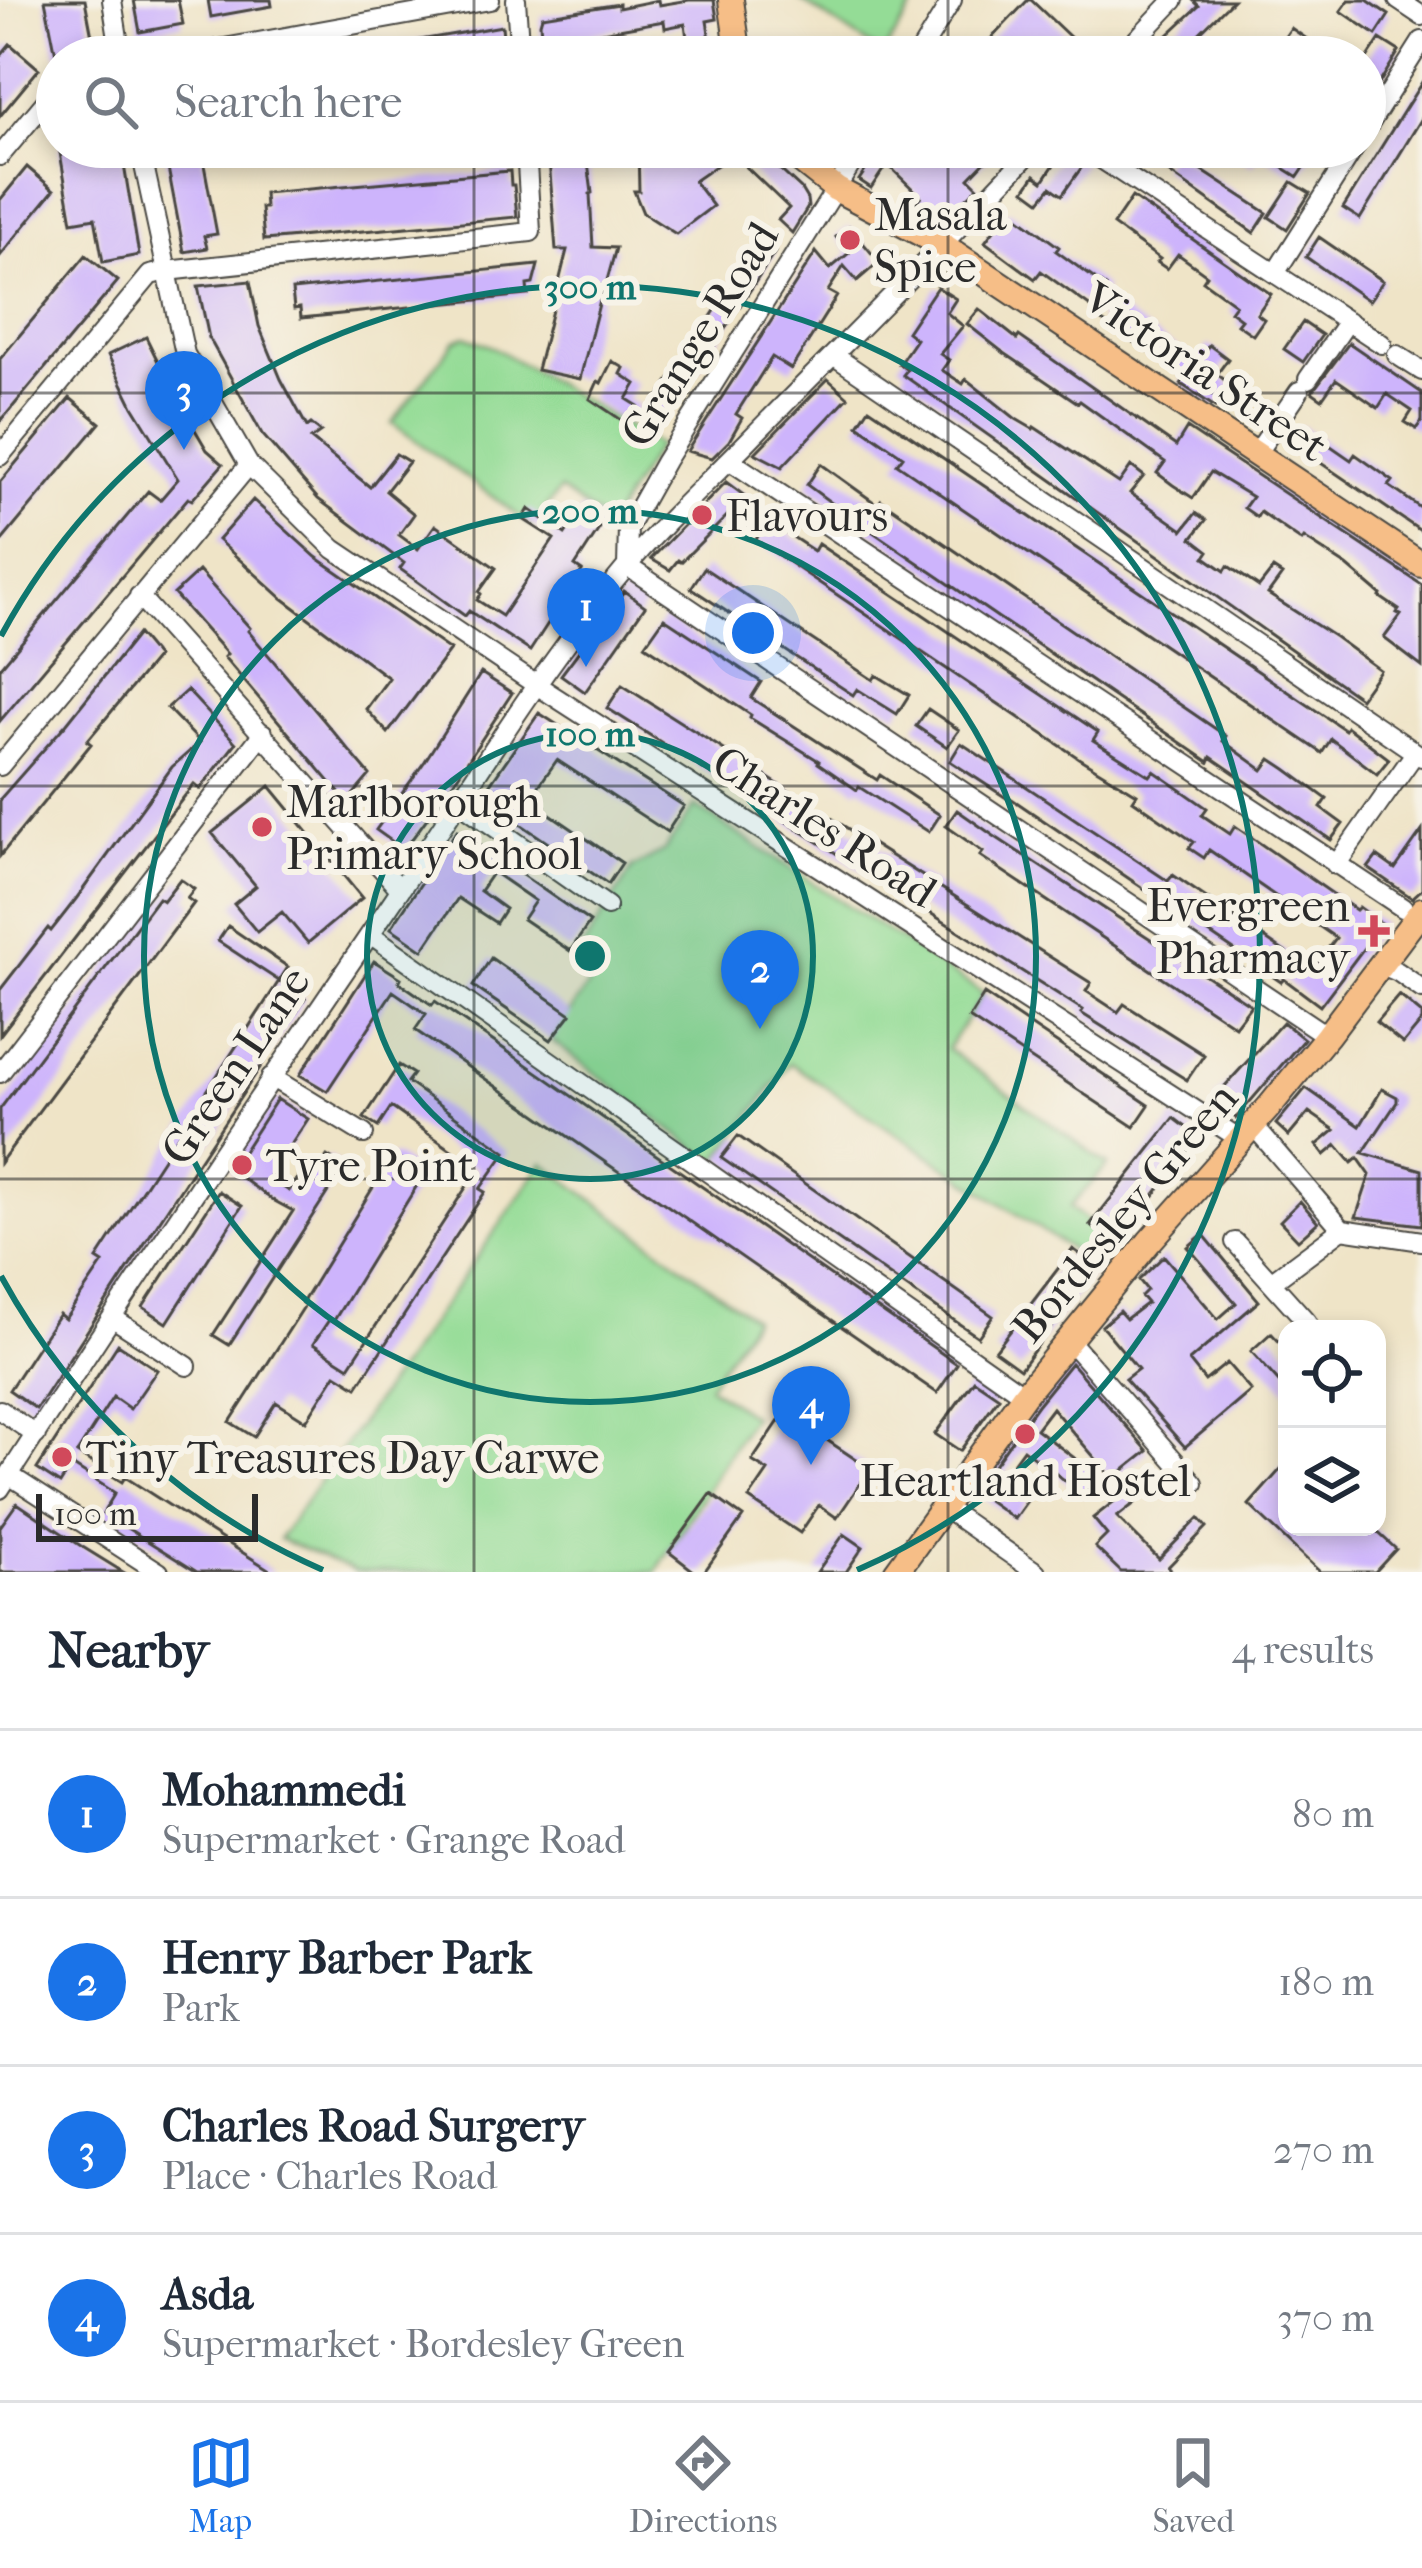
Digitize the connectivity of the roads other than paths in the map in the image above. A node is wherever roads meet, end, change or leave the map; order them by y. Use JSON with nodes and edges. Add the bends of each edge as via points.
{"nodes":[{"id":1,"x":112,"y":0,"type":"edge"},
{"id":2,"x":490,"y":0,"type":"edge"},
{"id":3,"x":516,"y":0,"type":"edge"},
{"id":4,"x":730,"y":0,"type":"edge"},
{"id":5,"x":952,"y":0,"type":"edge"},
{"id":6,"x":1174,"y":0,"type":"edge"},
{"id":7,"x":1398,"y":0,"type":"edge"},
{"id":8,"x":1422,"y":16,"type":"edge"},
{"id":9,"x":118,"y":36,"type":"edge"},
{"id":10,"x":291,"y":36,"type":"edge"},
{"id":11,"x":519,"y":36,"type":"edge"},
{"id":12,"x":736,"y":36,"type":"edge"},
{"id":13,"x":930,"y":36,"type":"edge"},
{"id":14,"x":1140,"y":36,"type":"edge"},
{"id":15,"x":1422,"y":41,"type":"edge"},
{"id":16,"x":1386,"y":98,"type":"edge"},
{"id":17,"x":36,"y":113,"type":"edge"},
{"id":18,"x":0,"y":156,"type":"edge"},
{"id":19,"x":145,"y":168,"type":"edge"},
{"id":20,"x":527,"y":168,"type":"edge"},
{"id":21,"x":809,"y":168,"type":"edge"},
{"id":22,"x":849,"y":168,"type":"edge"},
{"id":23,"x":1016,"y":168,"type":"edge"},
{"id":24,"x":1115,"y":168,"type":"edge"},
{"id":25,"x":1341,"y":168,"type":"edge"},
{"id":26,"x":836,"y":190,"type":"junction"},
{"id":27,"x":944,"y":246,"type":"junction"},
{"id":28,"x":167,"y":271,"type":"junction"},
{"id":29,"x":1276,"y":272,"type":"junction"},
{"id":30,"x":1348,"y":321,"type":"junction"},
{"id":31,"x":832,"y":355,"type":"junction"},
{"id":32,"x":1422,"y":371,"type":"edge"},
{"id":33,"x":1256,"y":454,"type":"junction"},
{"id":34,"x":0,"y":456,"type":"edge"},
{"id":35,"x":729,"y":460,"type":"junction"},
{"id":36,"x":249,"y":465,"type":"junction"},
{"id":37,"x":1422,"y":565,"type":"edge"},
{"id":38,"x":627,"y":566,"type":"junction"},
{"id":39,"x":139,"y":596,"type":"junction"},
{"id":40,"x":536,"y":684,"type":"junction"},
{"id":41,"x":263,"y":733,"type":"junction"},
{"id":42,"x":1419,"y":755,"type":"edge"},
{"id":43,"x":0,"y":766,"type":"edge"},
{"id":44,"x":459,"y":802,"type":"junction"},
{"id":45,"x":1336,"y":865,"type":"junction"},
{"id":46,"x":400,"y":890,"type":"junction"},
{"id":47,"x":608,"y":907,"type":"dead end"},
{"id":48,"x":1412,"y":909,"type":"edge"},
{"id":49,"x":370,"y":934,"type":"junction"},
{"id":50,"x":1382,"y":965,"type":"junction"},
{"id":51,"x":1422,"y":989,"type":"edge"},
{"id":52,"x":1327,"y":1036,"type":"junction"},
{"id":53,"x":0,"y":1073,"type":"edge"},
{"id":54,"x":272,"y":1077,"type":"junction"},
{"id":55,"x":1246,"y":1132,"type":"junction"},
{"id":56,"x":364,"y":1134,"type":"dead end"},
{"id":57,"x":1342,"y":1229,"type":"junction"},
{"id":58,"x":1422,"y":1240,"type":"edge"},
{"id":59,"x":1235,"y":1241,"type":"dead end"},
{"id":60,"x":1271,"y":1282,"type":"junction"},
{"id":61,"x":113,"y":1318,"type":"junction"},
{"id":62,"x":1305,"y":1320,"type":"edge"},
{"id":63,"x":1069,"y":1340,"type":"junction"},
{"id":64,"x":187,"y":1366,"type":"dead end"},
{"id":65,"x":1024,"y":1395,"type":"junction"},
{"id":66,"x":0,"y":1410,"type":"edge"},
{"id":67,"x":36,"y":1435,"type":"junction"},
{"id":68,"x":4,"y":1482,"type":"edge"},
{"id":69,"x":1194,"y":1483,"type":"dead end"},
{"id":70,"x":944,"y":1507,"type":"junction"},
{"id":71,"x":159,"y":1572,"type":"edge"},
{"id":72,"x":896,"y":1572,"type":"edge"},
{"id":73,"x":1036,"y":1572,"type":"edge"}],
"edges":[{"from":1,"to":9,"type":"street"},
{"from":2,"to":10,"type":"street"},
{"from":3,"to":11,"type":"street"},
{"from":4,"to":12,"type":"main road"},
{"from":5,"to":13,"type":"street"},
{"from":6,"to":14,"type":"street"},
{"from":7,"to":8,"type":"street"},
{"from":15,"to":16,"type":"street"},
{"from":17,"to":18,"type":"street"},
{"from":19,"to":28,"type":"street","name":"Charles Road"},
{"from":20,"to":28,"type":"street","via":[[532,232]]},
{"from":21,"to":26,"type":"main road","name":"Victoria Street"},
{"from":22,"to":26,"type":"street","name":"Grange Road"},
{"from":23,"to":27,"type":"street"},
{"from":24,"to":29,"type":"street"},
{"from":25,"to":29,"type":"street"},
{"from":26,"to":27,"type":"main road","name":"Victoria Street"},
{"from":26,"to":38,"type":"street","name":"Grange Road","via":[[628,527]]},
{"from":27,"to":31,"type":"street"},
{"from":27,"to":33,"type":"main road","name":"Victoria Street"},
{"from":28,"to":34,"type":"street","via":[[150,275]]},
{"from":28,"to":36,"type":"street","name":"Charles Road","via":[[185,355]]},
{"from":29,"to":30,"type":"street"},
{"from":30,"to":32,"type":"street"},
{"from":30,"to":33,"type":"street"},
{"from":31,"to":35,"type":"street"},
{"from":31,"to":42,"type":"street"},
{"from":33,"to":37,"type":"main road","name":"Victoria Street"},
{"from":35,"to":38,"type":"street"},
{"from":35,"to":45,"type":"street"},
{"from":36,"to":39,"type":"street"},
{"from":36,"to":40,"type":"street","name":"Charles Road","via":[[334,549]]},
{"from":38,"to":40,"type":"street","name":"Grange Road"},
{"from":38,"to":52,"type":"street"},
{"from":39,"to":41,"type":"street"},
{"from":39,"to":43,"type":"street"},
{"from":40,"to":44,"type":"street","name":"Green Lane"},
{"from":40,"to":55,"type":"street","name":"Charles Road"},
{"from":41,"to":46,"type":"street"},
{"from":41,"to":53,"type":"street"},
{"from":42,"to":45,"type":"street"},
{"from":44,"to":46,"type":"street","name":"Green Lane"},
{"from":44,"to":47,"type":"street"},
{"from":45,"to":48,"type":"street"},
{"from":46,"to":49,"type":"street","name":"Green Lane"},
{"from":48,"to":50,"type":"main road","name":"Bordesley Green"},
{"from":49,"to":54,"type":"street","name":"Green Lane"},
{"from":49,"to":65,"type":"street"},
{"from":50,"to":51,"type":"street"},
{"from":50,"to":52,"type":"main road","name":"Bordesley Green"},
{"from":52,"to":55,"type":"main road","name":"Bordesley Green"},
{"from":54,"to":56,"type":"street"},
{"from":54,"to":61,"type":"street","name":"Green Lane"},
{"from":55,"to":57,"type":"street","name":"Charles Road"},
{"from":55,"to":63,"type":"main road","name":"Bordesley Green"},
{"from":57,"to":58,"type":"street"},
{"from":57,"to":60,"type":"street"},
{"from":59,"to":60,"type":"street"},
{"from":60,"to":62,"type":"street"},
{"from":61,"to":64,"type":"street"},
{"from":61,"to":67,"type":"street","name":"Green Lane"},
{"from":63,"to":65,"type":"main road","name":"Bordesley Green"},
{"from":63,"to":69,"type":"street"},
{"from":65,"to":70,"type":"main road","name":"Bordesley Green"},
{"from":66,"to":67,"type":"street"},
{"from":67,"to":68,"type":"street","name":"Green Lane"},
{"from":68,"to":71,"type":"street"},
{"from":70,"to":72,"type":"main road","name":"Bordesley Green"},
{"from":70,"to":73,"type":"street"}]}
